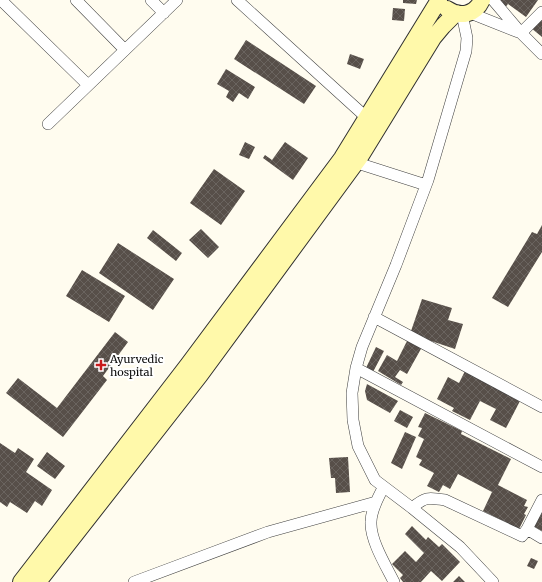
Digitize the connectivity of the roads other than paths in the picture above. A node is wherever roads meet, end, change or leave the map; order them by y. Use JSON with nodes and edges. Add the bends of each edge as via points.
{"nodes":[{"id":1,"x":1,"y":0,"type":"edge"},
{"id":2,"x":76,"y":0,"type":"edge"},
{"id":3,"x":151,"y":0,"type":"edge"},
{"id":4,"x":177,"y":0,"type":"edge"},
{"id":5,"x":237,"y":0,"type":"edge"},
{"id":6,"x":440,"y":0,"type":"edge"},
{"id":7,"x":482,"y":0,"type":"edge"},
{"id":8,"x":493,"y":0,"type":"edge"},
{"id":9,"x":542,"y":12,"type":"edge"},
{"id":10,"x":164,"y":13,"type":"junction"},
{"id":11,"x":463,"y":13,"type":"junction"},
{"id":12,"x":520,"y":33,"type":"junction"},
{"id":13,"x":125,"y":50,"type":"junction"},
{"id":14,"x":542,"y":54,"type":"edge"},
{"id":15,"x":88,"y":85,"type":"junction"},
{"id":16,"x":367,"y":118,"type":"junction"},
{"id":17,"x":48,"y":124,"type":"dead end"},
{"id":18,"x":349,"y":160,"type":"junction"},
{"id":19,"x":426,"y":185,"type":"junction"},
{"id":20,"x":374,"y":317,"type":"junction"},
{"id":21,"x":356,"y":368,"type":"junction"},
{"id":22,"x":542,"y":407,"type":"edge"},
{"id":23,"x":542,"y":467,"type":"edge"},
{"id":24,"x":383,"y":488,"type":"junction"},
{"id":25,"x":542,"y":500,"type":"edge"},
{"id":26,"x":376,"y":502,"type":"junction"},
{"id":27,"x":412,"y":508,"type":"junction"},
{"id":28,"x":527,"y":529,"type":"junction"},
{"id":29,"x":542,"y":538,"type":"edge"},
{"id":30,"x":21,"y":582,"type":"edge"},
{"id":31,"x":38,"y":582,"type":"edge"},
{"id":32,"x":134,"y":582,"type":"edge"},
{"id":33,"x":394,"y":582,"type":"edge"},
{"id":34,"x":493,"y":582,"type":"edge"}],
"edges":[{"from":1,"to":15,"type":"street"},
{"from":2,"to":13,"type":"street"},
{"from":3,"to":10,"type":"street"},
{"from":4,"to":10,"type":"street"},
{"from":5,"to":16,"type":"street"},
{"from":6,"to":11,"type":"main road","via":[[448,9]]},
{"from":6,"to":16,"type":"main road"},
{"from":7,"to":11,"type":"main road","via":[[479,6]]},
{"from":8,"to":12,"type":"street"},
{"from":9,"to":12,"type":"street"},
{"from":10,"to":13,"type":"street"},
{"from":11,"to":12,"type":"street"},
{"from":11,"to":18,"type":"main road","via":[[443,26],[433,38],[360,157]]},
{"from":11,"to":19,"type":"street","via":[[467,38],[466,51]]},
{"from":12,"to":14,"type":"street"},
{"from":13,"to":15,"type":"street"},
{"from":15,"to":17,"type":"street"},
{"from":16,"to":18,"type":"main road"},
{"from":18,"to":19,"type":"street"},
{"from":18,"to":30,"type":"main road"},
{"from":18,"to":31,"type":"main road","via":[[200,375]]},
{"from":19,"to":20,"type":"street"},
{"from":20,"to":21,"type":"street"},
{"from":20,"to":22,"type":"street"},
{"from":21,"to":23,"type":"street"},
{"from":21,"to":24,"type":"street","via":[[352,393],[353,420],[358,446],[375,480]]},
{"from":24,"to":26,"type":"street"},
{"from":24,"to":27,"type":"street"},
{"from":25,"to":28,"type":"street"},
{"from":26,"to":32,"type":"street","via":[[268,532]]},
{"from":26,"to":33,"type":"street","via":[[370,522],[373,537]]},
{"from":27,"to":28,"type":"street","via":[[423,499],[445,500],[522,536]]},
{"from":27,"to":34,"type":"street","via":[[460,547]]},
{"from":28,"to":29,"type":"street"}]}
